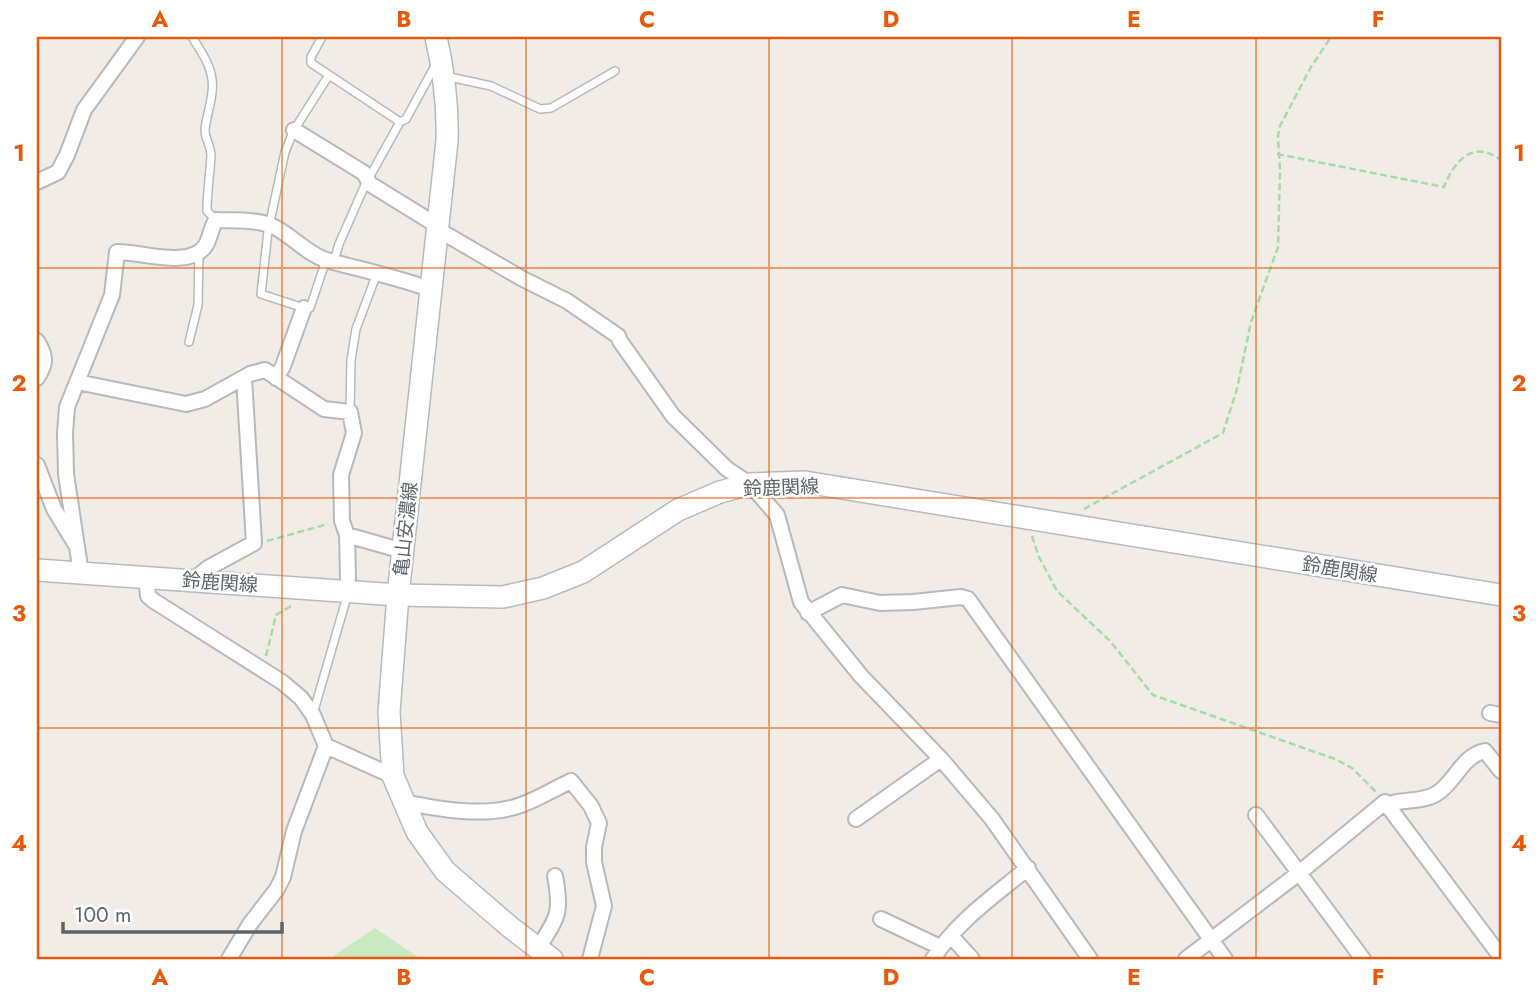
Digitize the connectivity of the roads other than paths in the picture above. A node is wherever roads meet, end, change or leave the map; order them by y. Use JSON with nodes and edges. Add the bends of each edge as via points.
{"nodes":[{"id":1,"x":137,"y":37,"type":"edge"},
{"id":2,"x":192,"y":37,"type":"edge"},
{"id":3,"x":322,"y":37,"type":"edge"},
{"id":4,"x":440,"y":56,"type":"edge"},
{"id":5,"x":615,"y":71,"type":"dead end"},
{"id":6,"x":329,"y":75,"type":"junction"},
{"id":7,"x":400,"y":122,"type":"junction"},
{"id":8,"x":294,"y":130,"type":"junction"},
{"id":9,"x":368,"y":181,"type":"junction"},
{"id":10,"x":37,"y":182,"type":"edge"},
{"id":11,"x":216,"y":220,"type":"junction"},
{"id":12,"x":270,"y":225,"type":"junction"},
{"id":13,"x":438,"y":228,"type":"junction"},
{"id":14,"x":199,"y":253,"type":"junction"},
{"id":15,"x":330,"y":260,"type":"junction"},
{"id":16,"x":377,"y":272,"type":"junction"},
{"id":17,"x":432,"y":290,"type":"junction"},
{"id":18,"x":304,"y":308,"type":"junction"},
{"id":19,"x":37,"y":341,"type":"edge"},
{"id":20,"x":189,"y":342,"type":"dead end"},
{"id":21,"x":244,"y":377,"type":"junction"},
{"id":22,"x":37,"y":378,"type":"edge"},
{"id":23,"x":276,"y":378,"type":"junction"},
{"id":24,"x":77,"y":382,"type":"junction"},
{"id":25,"x":350,"y":412,"type":"junction"},
{"id":26,"x":37,"y":465,"type":"edge"},
{"id":27,"x":750,"y":484,"type":"junction"},
{"id":28,"x":344,"y":528,"type":"junction"},
{"id":29,"x":77,"y":547,"type":"junction"},
{"id":30,"x":403,"y":551,"type":"junction"},
{"id":31,"x":37,"y":570,"type":"edge"},
{"id":32,"x":81,"y":573,"type":"junction"},
{"id":33,"x":146,"y":577,"type":"junction"},
{"id":34,"x":348,"y":579,"type":"dead end"},
{"id":35,"x":193,"y":580,"type":"junction"},
{"id":36,"x":1501,"y":594,"type":"edge"},
{"id":37,"x":398,"y":595,"type":"junction"},
{"id":38,"x":346,"y":600,"type":"dead end"},
{"id":39,"x":808,"y":613,"type":"junction"},
{"id":40,"x":313,"y":715,"type":"junction"},
{"id":41,"x":326,"y":746,"type":"junction"},
{"id":42,"x":941,"y":759,"type":"junction"},
{"id":43,"x":1501,"y":771,"type":"edge"},
{"id":44,"x":393,"y":776,"type":"junction"},
{"id":45,"x":403,"y":802,"type":"junction"},
{"id":46,"x":1386,"y":804,"type":"junction"},
{"id":47,"x":1256,"y":814,"type":"dead end"},
{"id":48,"x":856,"y":819,"type":"dead end"},
{"id":49,"x":1028,"y":868,"type":"junction"},
{"id":50,"x":1299,"y":873,"type":"junction"},
{"id":51,"x":555,"y":876,"type":"dead end"},
{"id":52,"x":881,"y":919,"type":"dead end"},
{"id":53,"x":952,"y":937,"type":"junction"},
{"id":54,"x":1212,"y":942,"type":"junction"},
{"id":55,"x":545,"y":953,"type":"edge"},
{"id":56,"x":937,"y":953,"type":"edge"},
{"id":57,"x":1501,"y":957,"type":"edge"},
{"id":58,"x":229,"y":959,"type":"edge"},
{"id":59,"x":590,"y":959,"type":"edge"},
{"id":60,"x":972,"y":959,"type":"edge"},
{"id":61,"x":1090,"y":959,"type":"edge"},
{"id":62,"x":1186,"y":959,"type":"edge"},
{"id":63,"x":1225,"y":959,"type":"edge"},
{"id":64,"x":1363,"y":959,"type":"edge"}],
"edges":[{"from":1,"to":10,"type":"street","via":[[84,110],[58,172]]},
{"from":2,"to":11,"type":"lane","via":[[212,80],[205,124],[211,149],[206,186],[207,211]]},
{"from":3,"to":6,"type":"lane","via":[[311,63]]},
{"from":4,"to":5,"type":"lane","via":[[540,109],[551,108]]},
{"from":4,"to":7,"type":"lane"},
{"from":4,"to":13,"type":"main road","name":"亀山安濃線","via":[[447,141]]},
{"from":6,"to":7,"type":"lane"},
{"from":6,"to":8,"type":"lane"},
{"from":7,"to":9,"type":"lane"},
{"from":8,"to":9,"type":"street","via":[[364,173]]},
{"from":8,"to":12,"type":"lane"},
{"from":9,"to":13,"type":"street"},
{"from":9,"to":15,"type":"lane"},
{"from":11,"to":12,"type":"street"},
{"from":11,"to":14,"type":"street"},
{"from":12,"to":15,"type":"street"},
{"from":12,"to":18,"type":"lane","via":[[261,293]]},
{"from":13,"to":17,"type":"main road","name":"亀山安濃線"},
{"from":13,"to":27,"type":"street","via":[[618,335],[673,416],[727,469]]},
{"from":14,"to":20,"type":"lane","via":[[198,305]]},
{"from":14,"to":24,"type":"street","via":[[173,258],[117,252],[112,295]]},
{"from":15,"to":16,"type":"street"},
{"from":15,"to":18,"type":"lane","via":[[310,308]]},
{"from":16,"to":17,"type":"street"},
{"from":16,"to":25,"type":"lane","via":[[356,329]]},
{"from":17,"to":30,"type":"main road","name":"亀山安濃線"},
{"from":18,"to":23,"type":"street"},
{"from":19,"to":22,"type":"street","via":[[46,363]]},
{"from":21,"to":23,"type":"street","via":[[265,370]]},
{"from":21,"to":24,"type":"street","via":[[186,404]]},
{"from":21,"to":35,"type":"street","via":[[254,543]]},
{"from":23,"to":25,"type":"street","via":[[324,409]]},
{"from":24,"to":29,"type":"street","via":[[67,407],[65,433]]},
{"from":25,"to":28,"type":"street","via":[[354,433],[341,475]]},
{"from":26,"to":29,"type":"street","via":[[54,509]]},
{"from":27,"to":36,"type":"main road","name":"鈴鹿関線","via":[[805,482]]},
{"from":27,"to":37,"type":"main road","name":"鈴鹿関線","via":[[678,510],[583,572],[543,588],[503,597]]},
{"from":27,"to":39,"type":"street","via":[[777,515]]},
{"from":28,"to":30,"type":"street"},
{"from":28,"to":34,"type":"street"},
{"from":29,"to":32,"type":"street"},
{"from":30,"to":37,"type":"main road","name":"亀山安濃線"},
{"from":31,"to":32,"type":"main road","name":"鈴鹿関線"},
{"from":32,"to":33,"type":"main road","name":"鈴鹿関線"},
{"from":33,"to":35,"type":"main road","name":"鈴鹿関線"},
{"from":33,"to":40,"type":"street","via":[[148,596],[154,601],[263,670],[301,698]]},
{"from":35,"to":37,"type":"main road","name":"鈴鹿関線"},
{"from":37,"to":44,"type":"main road","name":"亀山安濃線","via":[[389,712]]},
{"from":38,"to":40,"type":"lane"},
{"from":39,"to":42,"type":"street"},
{"from":39,"to":54,"type":"street","via":[[842,595],[880,603],[968,599]]},
{"from":40,"to":41,"type":"street"},
{"from":41,"to":44,"type":"street"},
{"from":41,"to":58,"type":"street","via":[[294,831],[283,877]]},
{"from":42,"to":48,"type":"street"},
{"from":42,"to":49,"type":"street"},
{"from":43,"to":46,"type":"street","via":[[1485,751],[1476,753],[1435,795]]},
{"from":44,"to":45,"type":"main road","name":"亀山安濃線"},
{"from":45,"to":55,"type":"main road","name":"亀山安濃線","via":[[417,832],[445,871]]},
{"from":45,"to":59,"type":"street","via":[[446,809],[503,809],[570,781],[599,824],[594,862],[604,906]]},
{"from":46,"to":50,"type":"street"},
{"from":46,"to":57,"type":"street"},
{"from":47,"to":50,"type":"street"},
{"from":49,"to":53,"type":"street"},
{"from":49,"to":61,"type":"street"},
{"from":50,"to":54,"type":"street"},
{"from":50,"to":64,"type":"street"},
{"from":51,"to":55,"type":"street","via":[[557,919]]},
{"from":52,"to":56,"type":"street"},
{"from":53,"to":56,"type":"street"},
{"from":53,"to":60,"type":"street"},
{"from":54,"to":62,"type":"street"},
{"from":54,"to":63,"type":"street"}]}
